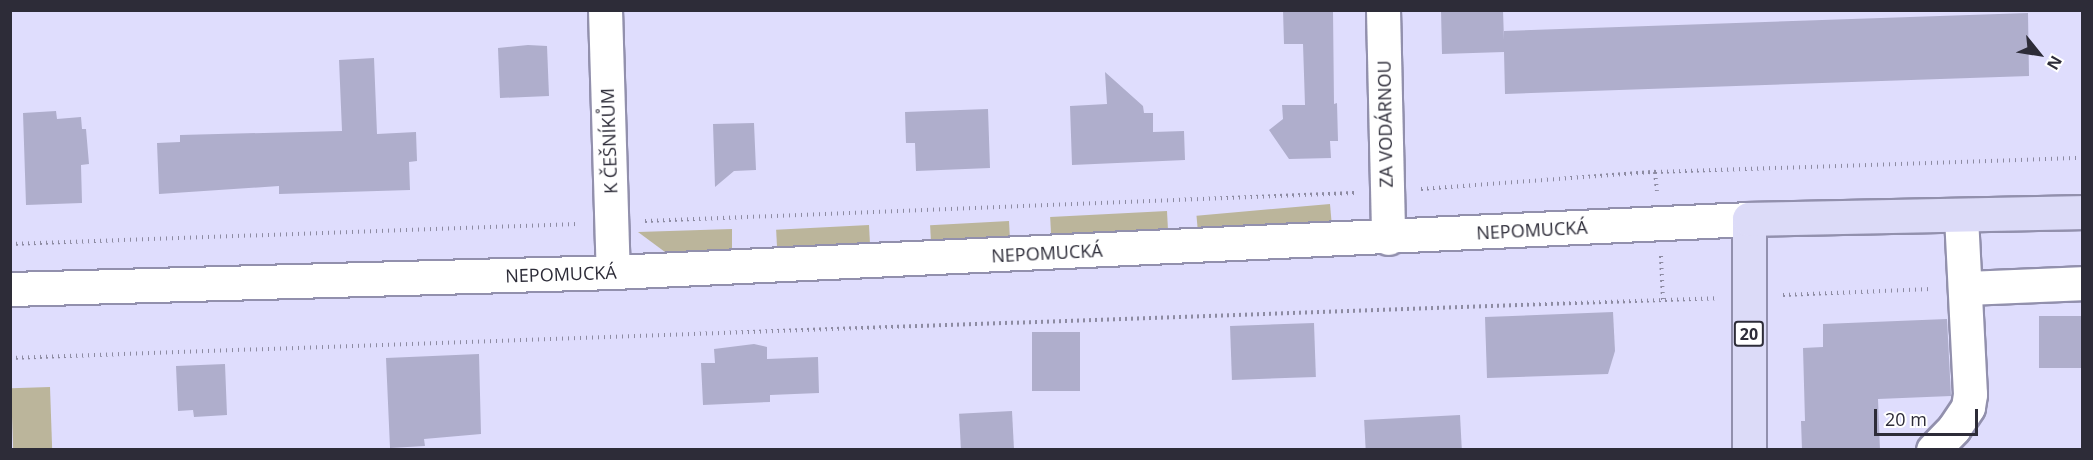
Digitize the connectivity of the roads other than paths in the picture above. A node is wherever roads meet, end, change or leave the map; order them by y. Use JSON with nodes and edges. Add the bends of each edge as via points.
{"nodes":[{"id":1,"x":605,"y":10,"type":"edge"},
{"id":2,"x":1383,"y":10,"type":"edge"},
{"id":3,"x":2082,"y":212,"type":"edge"},
{"id":4,"x":1961,"y":215,"type":"junction"},
{"id":5,"x":1749,"y":219,"type":"junction"},
{"id":6,"x":1388,"y":238,"type":"junction"},
{"id":7,"x":613,"y":272,"type":"junction"},
{"id":8,"x":2082,"y":283,"type":"edge"},
{"id":9,"x":1965,"y":288,"type":"junction"},
{"id":10,"x":10,"y":289,"type":"edge"},
{"id":11,"x":1749,"y":450,"type":"edge"},
{"id":12,"x":1933,"y":450,"type":"edge"}],
"edges":[{"from":1,"to":7,"type":"street","name":"K ČEŠNÍKŮM"},
{"from":2,"to":6,"type":"street","name":"ZA VODÁRNOU"},
{"from":3,"to":4,"type":"main road","name":"NEPOMUCKÁ"},
{"from":4,"to":5,"type":"main road","name":"NEPOMUCKÁ"},
{"from":4,"to":9,"type":"street"},
{"from":5,"to":6,"type":"street","name":"NEPOMUCKÁ"},
{"from":5,"to":11,"type":"main road","number":"20"},
{"from":6,"to":7,"type":"street","name":"NEPOMUCKÁ"},
{"from":7,"to":10,"type":"street","name":"NEPOMUCKÁ"},
{"from":8,"to":9,"type":"street"},
{"from":9,"to":12,"type":"street","via":[[1968,407]]}]}
